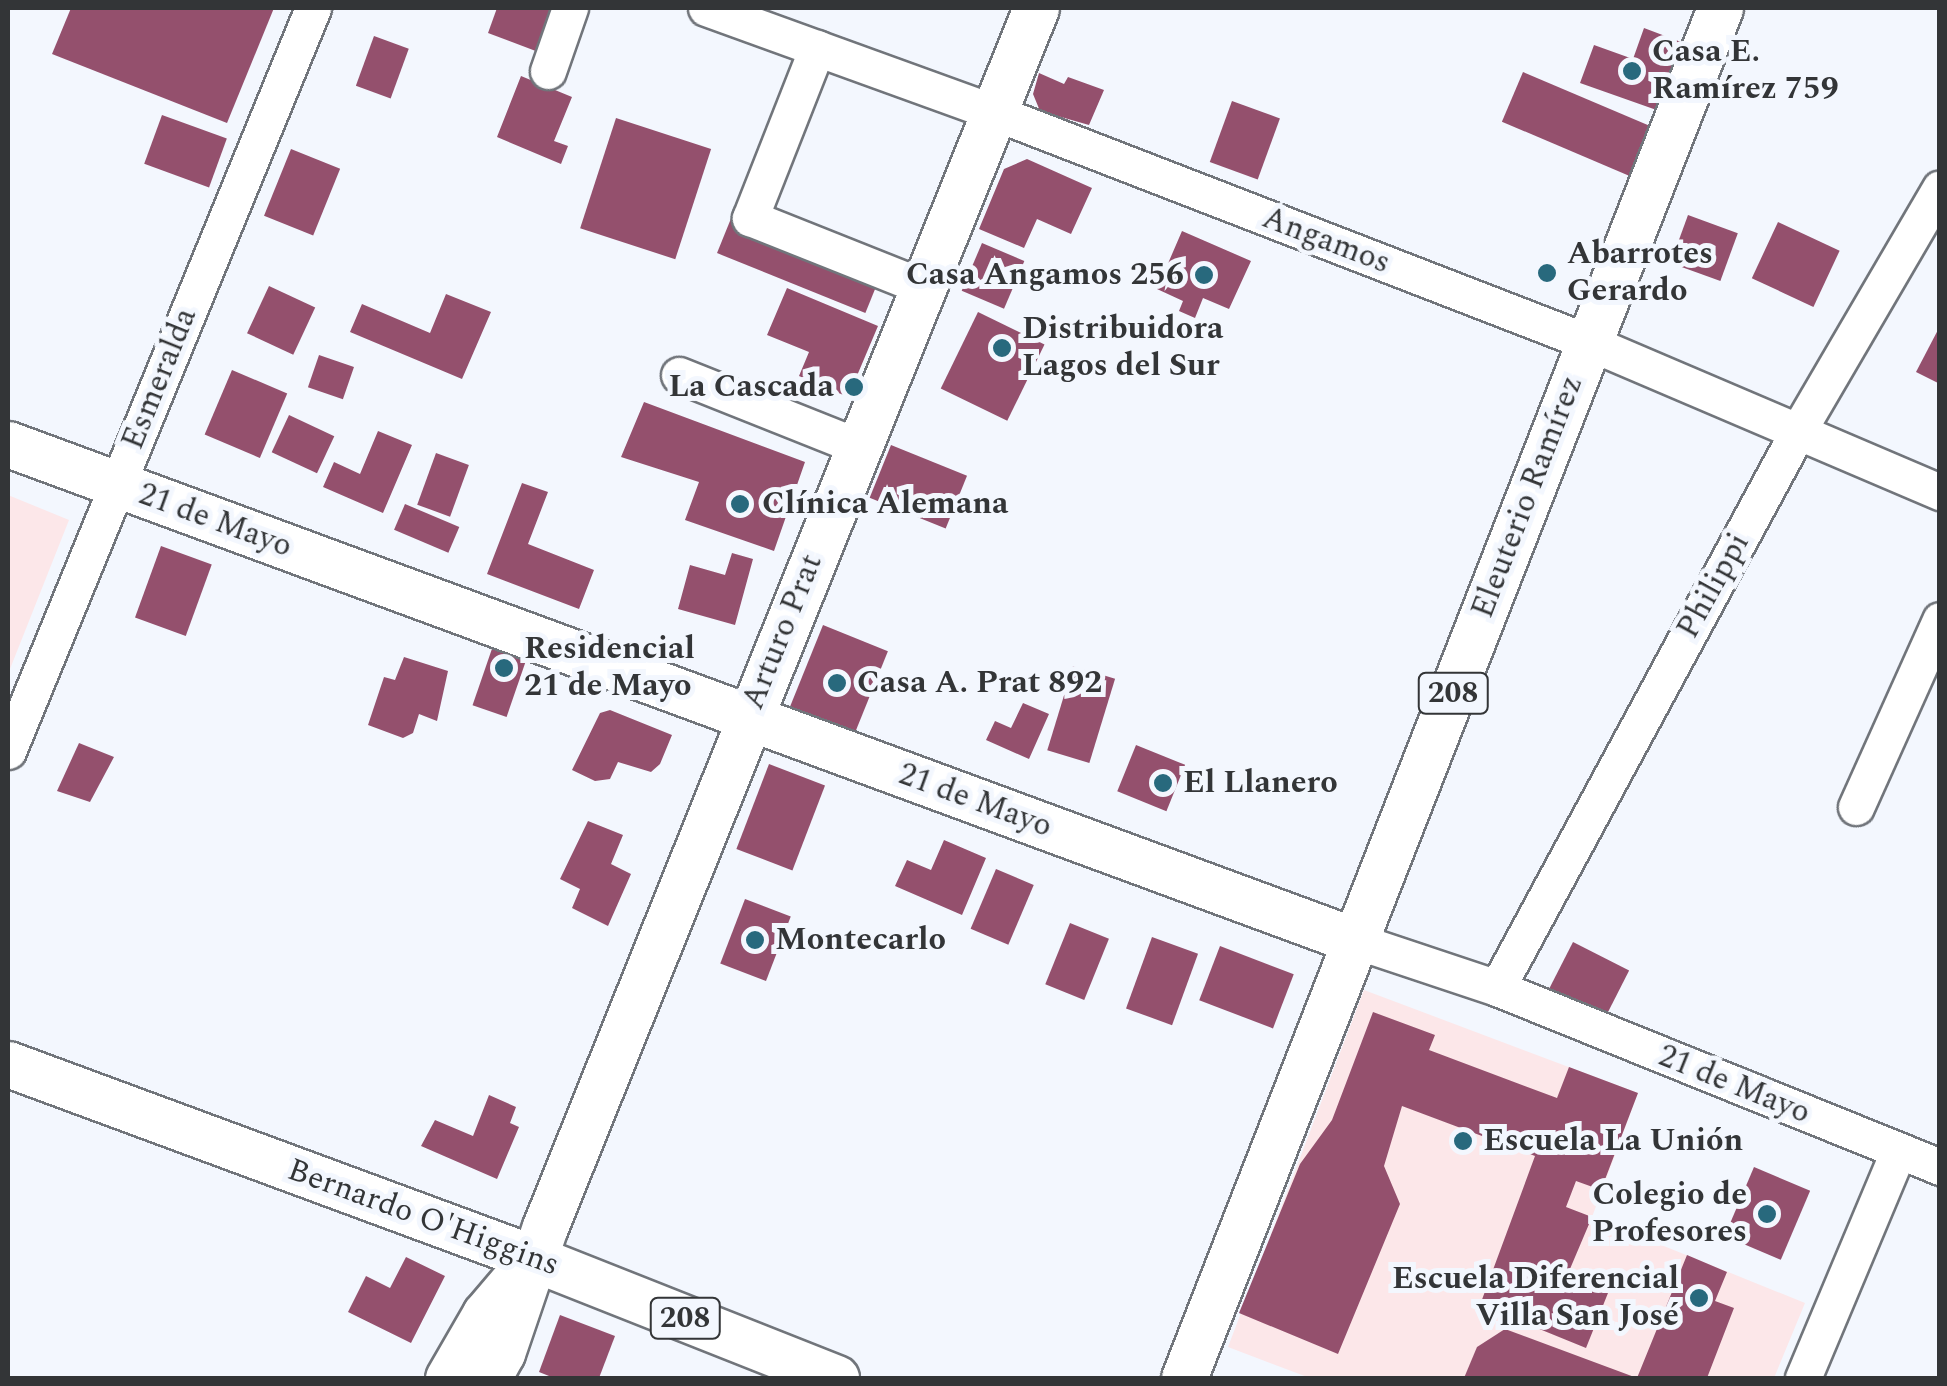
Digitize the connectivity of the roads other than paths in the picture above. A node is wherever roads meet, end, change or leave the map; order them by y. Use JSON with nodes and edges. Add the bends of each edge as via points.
{"nodes":[{"id":1,"x":314,"y":8,"type":"edge"},
{"id":2,"x":570,"y":8,"type":"edge"},
{"id":3,"x":706,"y":8,"type":"edge"},
{"id":4,"x":1036,"y":8,"type":"edge"},
{"id":5,"x":1720,"y":8,"type":"edge"},
{"id":6,"x":817,"y":48,"type":"junction"},
{"id":7,"x":548,"y":72,"type":"dead end"},
{"id":8,"x":991,"y":112,"type":"junction"},
{"id":9,"x":1940,"y":188,"type":"edge"},
{"id":10,"x":921,"y":286,"type":"junction"},
{"id":11,"x":1588,"y":342,"type":"junction"},
{"id":12,"x":679,"y":376,"type":"dead end"},
{"id":13,"x":1798,"y":431,"type":"junction"},
{"id":14,"x":8,"y":444,"type":"edge"},
{"id":15,"x":857,"y":446,"type":"junction"},
{"id":16,"x":117,"y":484,"type":"junction"},
{"id":17,"x":1940,"y":492,"type":"edge"},
{"id":18,"x":1940,"y":620,"type":"edge"},
{"id":19,"x":749,"y":718,"type":"junction"},
{"id":20,"x":8,"y":751,"type":"edge"},
{"id":21,"x":1856,"y":807,"type":"dead end"},
{"id":22,"x":1356,"y":941,"type":"junction"},
{"id":23,"x":1497,"y":988,"type":"junction"},
{"id":24,"x":8,"y":1064,"type":"edge"},
{"id":25,"x":1898,"y":1152,"type":"junction"},
{"id":26,"x":1940,"y":1167,"type":"edge"},
{"id":27,"x":533,"y":1258,"type":"junction"},
{"id":28,"x":448,"y":1378,"type":"edge"},
{"id":29,"x":488,"y":1378,"type":"edge"},
{"id":30,"x":836,"y":1378,"type":"edge"},
{"id":31,"x":1184,"y":1378,"type":"edge"},
{"id":32,"x":1803,"y":1378,"type":"edge"}],
"edges":[{"from":1,"to":16,"type":"street","name":"Esmeralda"},
{"from":2,"to":7,"type":"street"},
{"from":3,"to":6,"type":"street","name":"Angamos"},
{"from":4,"to":8,"type":"main road","name":"Arturo Prat"},
{"from":5,"to":11,"type":"main road","name":"Eleuterio Ramírez","number":"208"},
{"from":6,"to":8,"type":"street","name":"Angamos"},
{"from":6,"to":10,"type":"street","via":[[750,218]]},
{"from":8,"to":10,"type":"main road","name":"Arturo Prat"},
{"from":8,"to":11,"type":"street","name":"Angamos"},
{"from":9,"to":13,"type":"street","name":"Philippi"},
{"from":10,"to":15,"type":"main road","name":"Arturo Prat"},
{"from":11,"to":13,"type":"street","name":"Angamos"},
{"from":11,"to":22,"type":"main road","name":"Eleuterio Ramírez","number":"208"},
{"from":12,"to":15,"type":"street"},
{"from":13,"to":17,"type":"street","name":"Angamos"},
{"from":13,"to":23,"type":"street","name":"Philippi"},
{"from":14,"to":16,"type":"main road","name":"21 de Mayo"},
{"from":15,"to":19,"type":"main road","name":"Arturo Prat"},
{"from":16,"to":19,"type":"main road","name":"21 de Mayo"},
{"from":16,"to":20,"type":"street","name":"Esmeralda"},
{"from":18,"to":21,"type":"street"},
{"from":19,"to":22,"type":"main road","name":"21 de Mayo"},
{"from":19,"to":27,"type":"main road","name":"Arturo Prat"},
{"from":22,"to":23,"type":"street","name":"21 de Mayo"},
{"from":22,"to":31,"type":"main road","name":"Eleuterio Ramírez","number":"208"},
{"from":23,"to":25,"type":"street","name":"21 de Mayo"},
{"from":24,"to":27,"type":"main road","name":"Bernardo O'Higgins"},
{"from":25,"to":26,"type":"street","name":"21 de Mayo"},
{"from":25,"to":32,"type":"street"},
{"from":27,"to":28,"type":"main road","name":"Arturo Prat","via":[[485,1314]]},
{"from":27,"to":29,"type":"main road","name":"Arturo Prat"},
{"from":27,"to":30,"type":"main road","name":"Bernardo O'Higgins","number":"208"}]}
